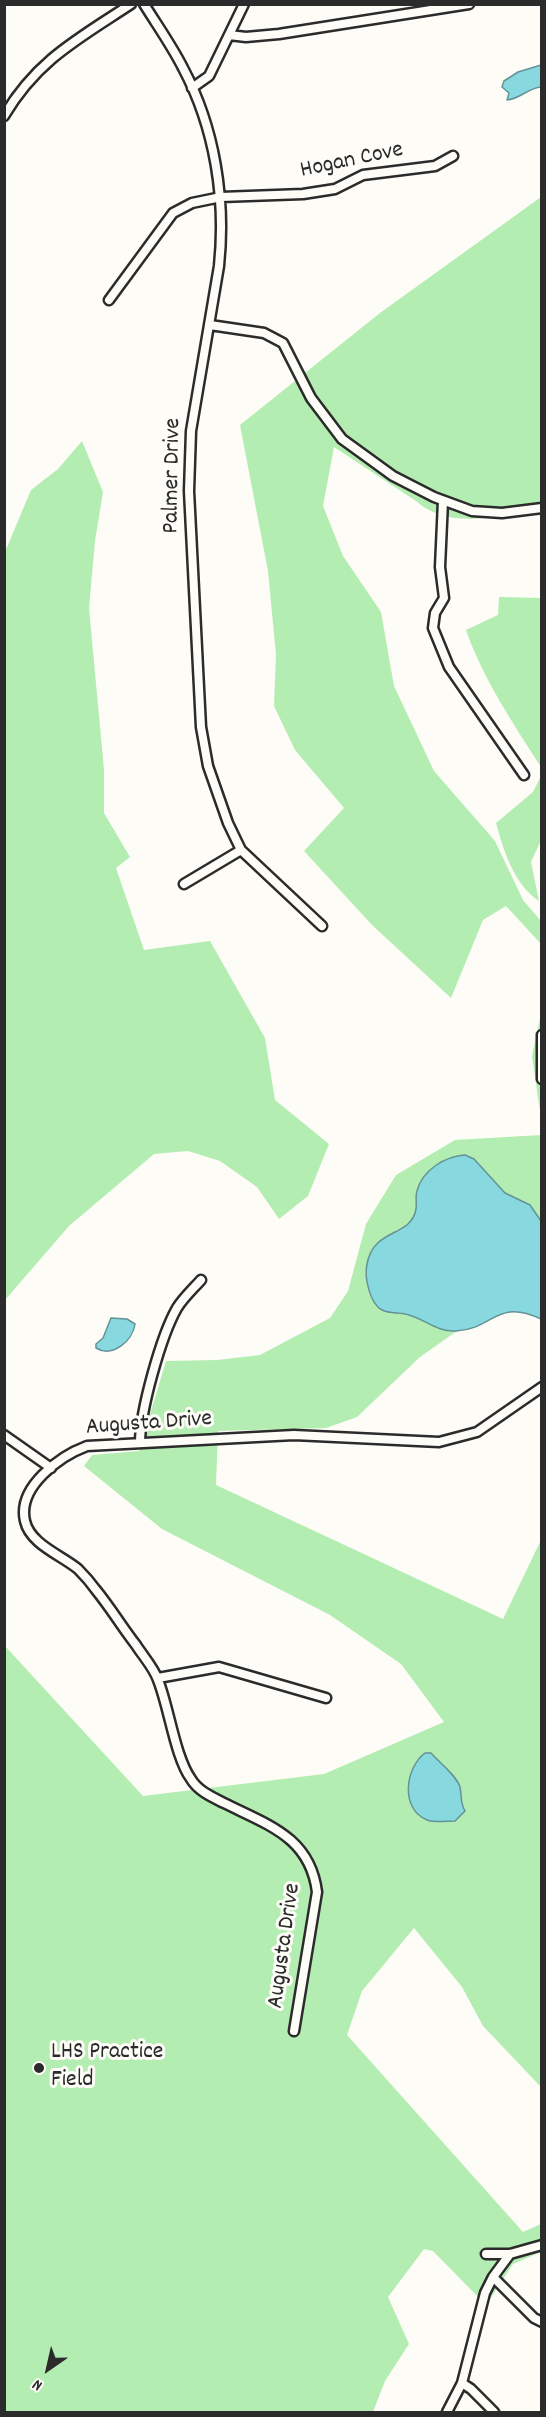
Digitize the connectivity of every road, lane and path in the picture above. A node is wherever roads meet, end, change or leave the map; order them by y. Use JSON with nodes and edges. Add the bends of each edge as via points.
{"nodes":[{"id":1,"x":131,"y":4,"type":"edge"},
{"id":2,"x":144,"y":4,"type":"edge"},
{"id":3,"x":244,"y":4,"type":"edge"},
{"id":4,"x":469,"y":4,"type":"edge"},
{"id":5,"x":229,"y":34,"type":"junction"},
{"id":6,"x":192,"y":88,"type":"junction"},
{"id":7,"x":4,"y":116,"type":"edge"},
{"id":8,"x":453,"y":156,"type":"dead end"},
{"id":9,"x":221,"y":197,"type":"junction"},
{"id":10,"x":110,"y":300,"type":"dead end"},
{"id":11,"x":210,"y":325,"type":"junction"},
{"id":12,"x":443,"y":501,"type":"junction"},
{"id":13,"x":542,"y":508,"type":"edge"},
{"id":14,"x":524,"y":775,"type":"dead end"},
{"id":15,"x":241,"y":850,"type":"junction"},
{"id":16,"x":184,"y":884,"type":"dead end"},
{"id":17,"x":322,"y":926,"type":"dead end"},
{"id":18,"x":542,"y":1035,"type":"edge"},
{"id":19,"x":542,"y":1079,"type":"edge"},
{"id":20,"x":201,"y":1280,"type":"dead end"},
{"id":21,"x":542,"y":1387,"type":"edge"},
{"id":22,"x":4,"y":1435,"type":"edge"},
{"id":23,"x":140,"y":1443,"type":"junction"},
{"id":24,"x":51,"y":1468,"type":"junction"},
{"id":25,"x":158,"y":1678,"type":"junction"},
{"id":26,"x":326,"y":1698,"type":"dead end"},
{"id":27,"x":294,"y":2031,"type":"dead end"},
{"id":28,"x":542,"y":2245,"type":"edge"},
{"id":29,"x":486,"y":2254,"type":"dead end"},
{"id":30,"x":510,"y":2254,"type":"junction"},
{"id":31,"x":494,"y":2277,"type":"junction"},
{"id":32,"x":542,"y":2322,"type":"edge"},
{"id":33,"x":462,"y":2383,"type":"junction"},
{"id":34,"x":447,"y":2412,"type":"edge"},
{"id":35,"x":494,"y":2412,"type":"edge"}],
"edges":[{"from":1,"to":7,"type":"street","via":[[57,53],[18,94]]},
{"from":2,"to":6,"type":"street","name":"Palmer Drive"},
{"from":3,"to":5,"type":"street"},
{"from":4,"to":5,"type":"street","via":[[279,33],[246,37]]},
{"from":5,"to":6,"type":"street","via":[[209,76]]},
{"from":6,"to":9,"type":"street","name":"Palmer Drive","via":[[214,154]]},
{"from":8,"to":9,"type":"street","name":"Hogan Cove","via":[[435,166],[363,175],[335,189]]},
{"from":9,"to":10,"type":"street","name":"Hogan Cove","via":[[192,203],[173,213]]},
{"from":9,"to":11,"type":"street","name":"Palmer Drive","via":[[221,253]]},
{"from":11,"to":12,"type":"street","via":[[264,333],[283,343],[311,398],[342,439],[393,476]]},
{"from":11,"to":15,"type":"street","name":"Palmer Drive","via":[[189,454],[201,727],[208,766]]},
{"from":12,"to":13,"type":"street","via":[[488,513]]},
{"from":12,"to":14,"type":"street","via":[[440,567],[444,598],[435,613],[433,628],[449,667]]},
{"from":15,"to":16,"type":"street"},
{"from":15,"to":17,"type":"street","name":"Palmer Drive"},
{"from":18,"to":19,"type":"street"},
{"from":20,"to":23,"type":"street","via":[[183,1299],[170,1323],[140,1425]]},
{"from":21,"to":23,"type":"street","name":"Augusta Drive","via":[[477,1432],[439,1442],[294,1435]]},
{"from":22,"to":24,"type":"street"},
{"from":23,"to":24,"type":"street","name":"Augusta Drive","via":[[87,1446],[73,1451]]},
{"from":24,"to":25,"type":"street","name":"Augusta Drive","via":[[32,1486],[27,1497],[25,1521],[30,1533],[78,1569],[96,1589]]},
{"from":25,"to":26,"type":"street","via":[[219,1667]]},
{"from":25,"to":27,"type":"street","name":"Augusta Drive","via":[[191,1779],[206,1794],[290,1839],[315,1872],[317,1892]]},
{"from":28,"to":30,"type":"street"},
{"from":29,"to":30,"type":"street"},
{"from":30,"to":31,"type":"street"},
{"from":31,"to":32,"type":"street"},
{"from":31,"to":33,"type":"street","via":[[485,2293]]},
{"from":33,"to":34,"type":"street"},
{"from":33,"to":35,"type":"street"}]}
